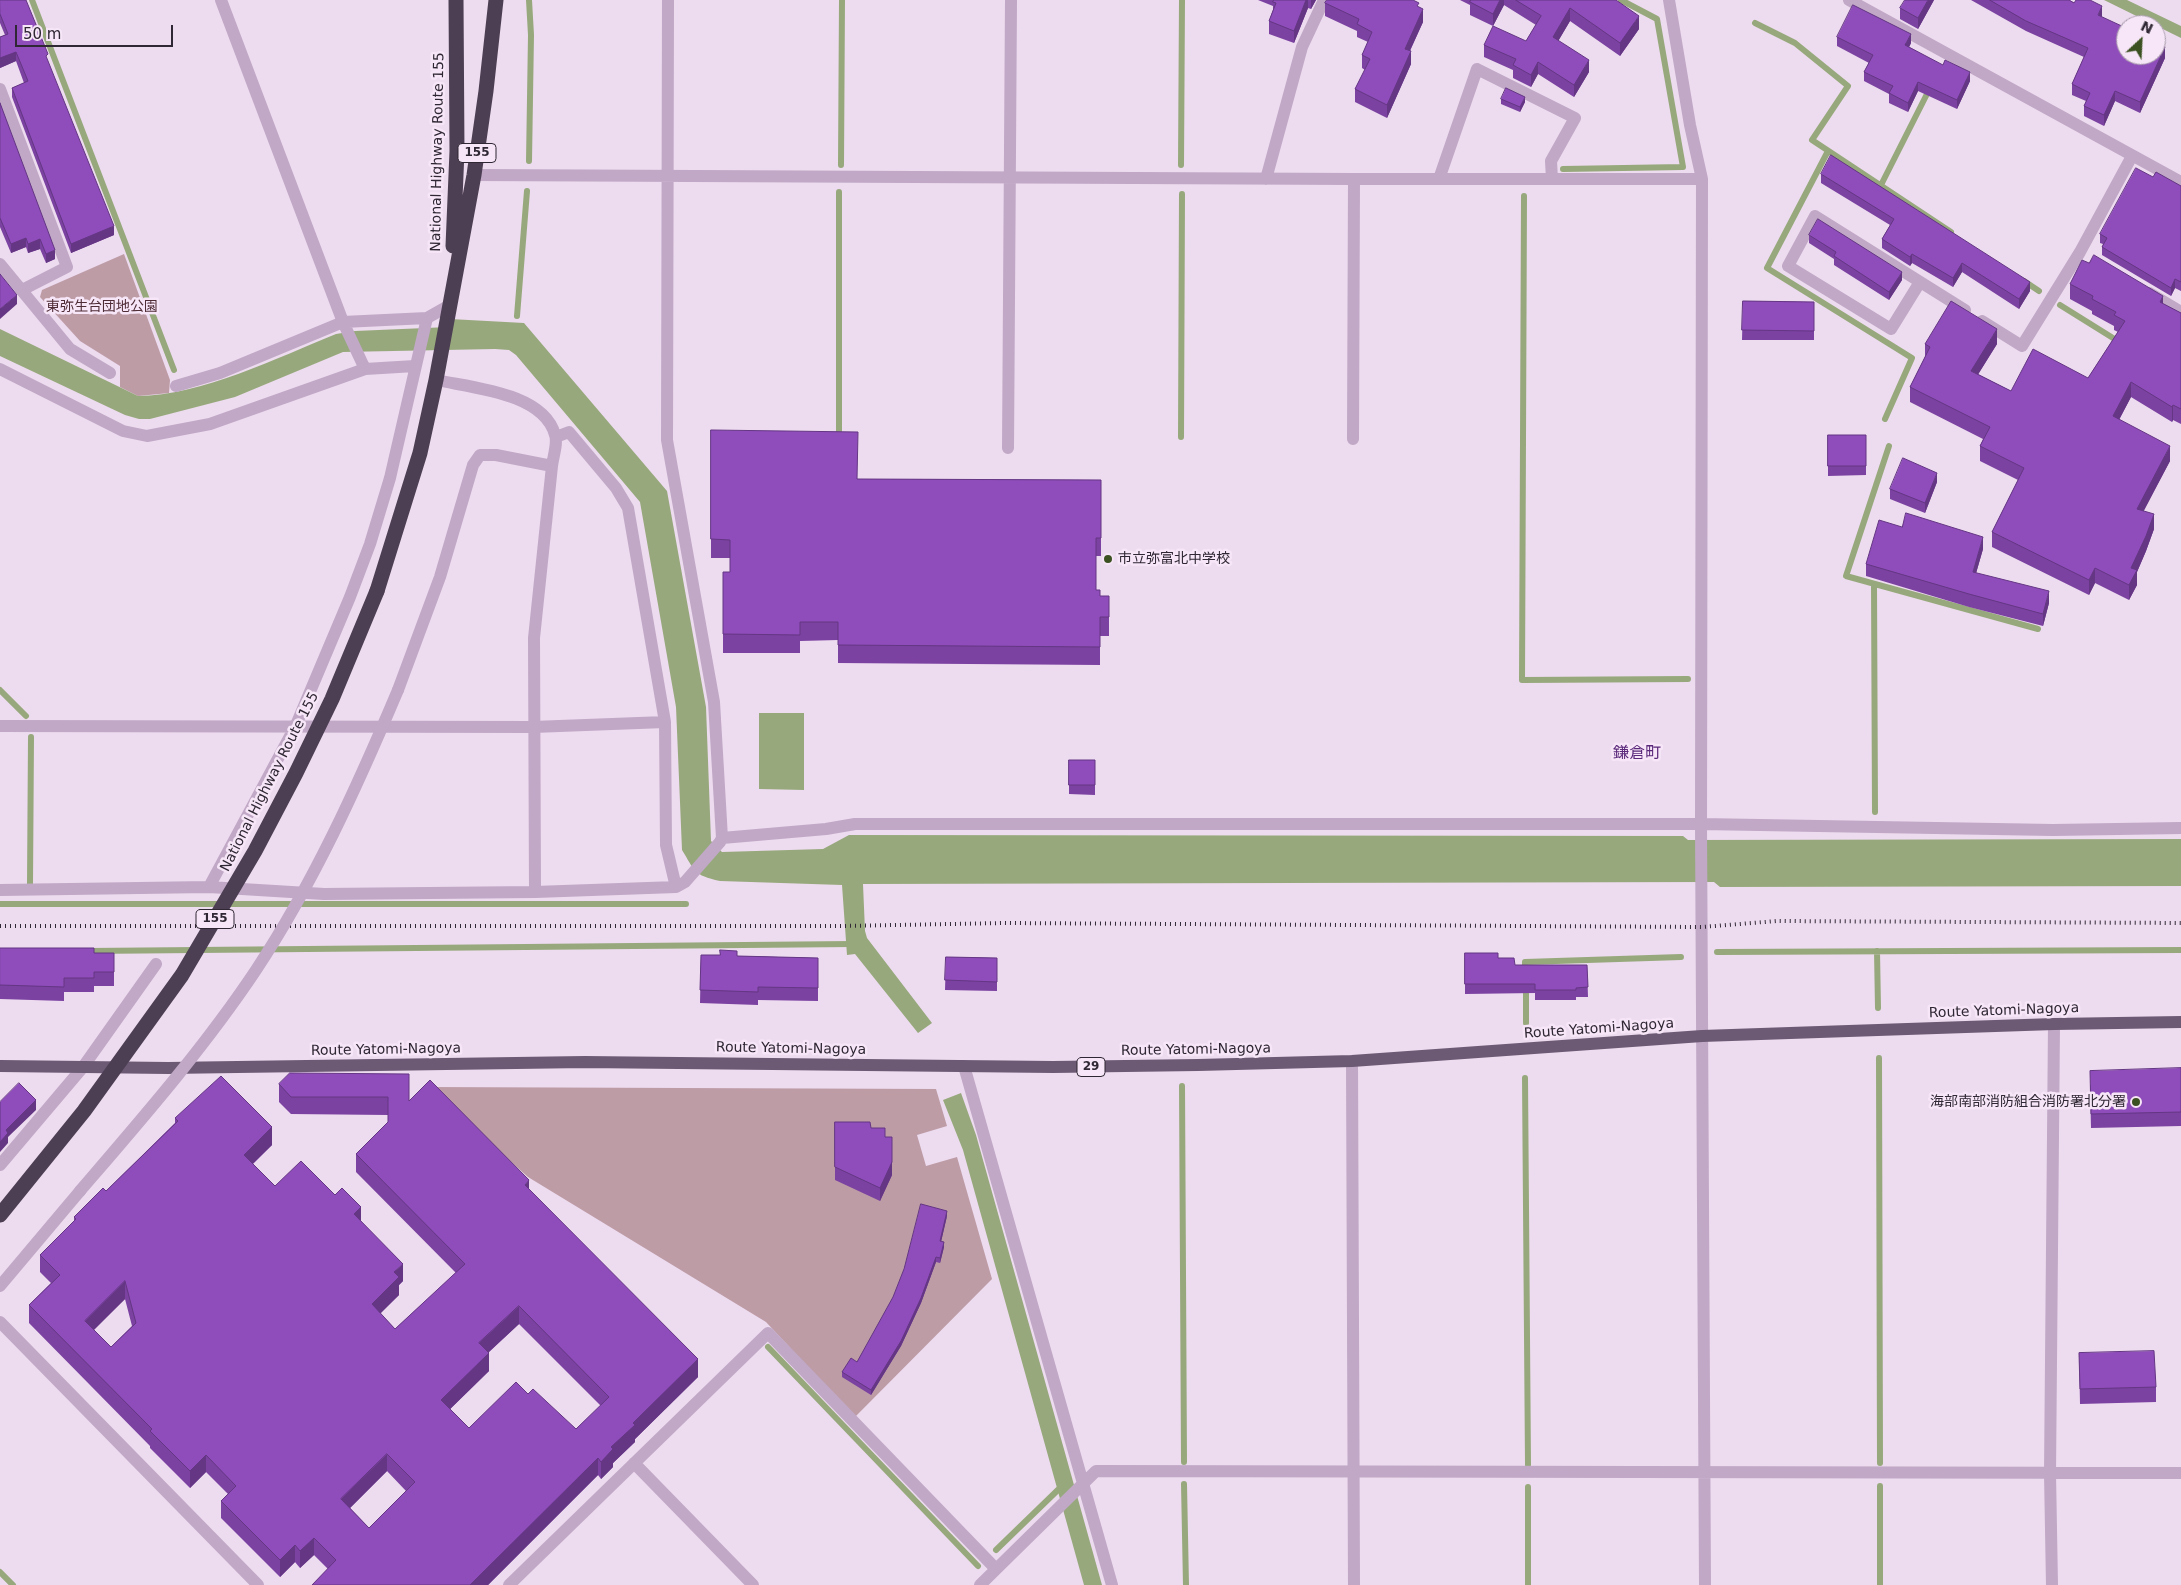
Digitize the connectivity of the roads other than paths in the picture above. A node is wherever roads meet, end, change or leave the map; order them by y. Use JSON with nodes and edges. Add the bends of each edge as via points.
{"nodes":[{"id":1,"x":221,"y":0,"type":"edge"},
{"id":2,"x":456,"y":0,"type":"edge"},
{"id":3,"x":496,"y":0,"type":"edge"},
{"id":4,"x":668,"y":0,"type":"edge"},
{"id":5,"x":1011,"y":0,"type":"edge"},
{"id":6,"x":1324,"y":0,"type":"edge"},
{"id":7,"x":1669,"y":0,"type":"edge"},
{"id":8,"x":1849,"y":0,"type":"edge"},
{"id":9,"x":0,"y":89,"type":"edge"},
{"id":10,"x":2132,"y":156,"type":"junction"},
{"id":11,"x":474,"y":175,"type":"junction"},
{"id":12,"x":668,"y":176,"type":"junction"},
{"id":13,"x":1012,"y":177,"type":"junction"},
{"id":14,"x":1266,"y":179,"type":"junction"},
{"id":15,"x":1354,"y":179,"type":"junction"},
{"id":16,"x":1439,"y":179,"type":"junction"},
{"id":17,"x":1552,"y":179,"type":"junction"},
{"id":18,"x":1702,"y":179,"type":"junction"},
{"id":19,"x":2181,"y":182,"type":"edge"},
{"id":20,"x":0,"y":264,"type":"edge"},
{"id":21,"x":1920,"y":282,"type":"junction"},
{"id":22,"x":2139,"y":287,"type":"edge"},
{"id":23,"x":22,"y":290,"type":"junction"},
{"id":24,"x":449,"y":312,"type":"junction"},
{"id":25,"x":2181,"y":312,"type":"edge"},
{"id":26,"x":426,"y":318,"type":"junction"},
{"id":27,"x":343,"y":322,"type":"junction"},
{"id":28,"x":415,"y":366,"type":"junction"},
{"id":29,"x":365,"y":368,"type":"junction"},
{"id":30,"x":0,"y":370,"type":"edge"},
{"id":31,"x":110,"y":373,"type":"dead end"},
{"id":32,"x":436,"y":380,"type":"junction"},
{"id":33,"x":176,"y":386,"type":"dead end"},
{"id":34,"x":556,"y":437,"type":"junction"},
{"id":35,"x":1353,"y":439,"type":"dead end"},
{"id":36,"x":1008,"y":448,"type":"dead end"},
{"id":37,"x":552,"y":466,"type":"junction"},
{"id":38,"x":665,"y":722,"type":"junction"},
{"id":39,"x":296,"y":725,"type":"junction"},
{"id":40,"x":0,"y":726,"type":"edge"},
{"id":41,"x":533,"y":727,"type":"junction"},
{"id":42,"x":1701,"y":824,"type":"junction"},
{"id":43,"x":2181,"y":828,"type":"edge"},
{"id":44,"x":721,"y":840,"type":"junction"},
{"id":45,"x":209,"y":887,"type":"junction"},
{"id":46,"x":676,"y":887,"type":"junction"},
{"id":47,"x":0,"y":890,"type":"edge"},
{"id":48,"x":535,"y":892,"type":"junction"},
{"id":49,"x":156,"y":964,"type":"dead end"},
{"id":50,"x":2181,"y":1022,"type":"edge"},
{"id":51,"x":2054,"y":1024,"type":"junction"},
{"id":52,"x":1702,"y":1036,"type":"junction"},
{"id":53,"x":1352,"y":1060,"type":"junction"},
{"id":54,"x":0,"y":1066,"type":"edge"},
{"id":55,"x":964,"y":1066,"type":"junction"},
{"id":56,"x":83,"y":1067,"type":"junction"},
{"id":57,"x":0,"y":1165,"type":"edge"},
{"id":58,"x":0,"y":1215,"type":"edge"},
{"id":59,"x":0,"y":1286,"type":"edge"},
{"id":60,"x":0,"y":1322,"type":"edge"},
{"id":61,"x":634,"y":1463,"type":"junction"},
{"id":62,"x":1355,"y":1470,"type":"junction"},
{"id":63,"x":1705,"y":1471,"type":"junction"},
{"id":64,"x":2050,"y":1473,"type":"junction"},
{"id":65,"x":2181,"y":1473,"type":"edge"},
{"id":66,"x":1081,"y":1486,"type":"junction"},
{"id":67,"x":996,"y":1569,"type":"junction"},
{"id":68,"x":258,"y":1585,"type":"edge"},
{"id":69,"x":509,"y":1585,"type":"edge"},
{"id":70,"x":753,"y":1585,"type":"edge"},
{"id":71,"x":980,"y":1585,"type":"edge"},
{"id":72,"x":1112,"y":1585,"type":"edge"},
{"id":73,"x":1354,"y":1585,"type":"edge"},
{"id":74,"x":1705,"y":1585,"type":"edge"},
{"id":75,"x":2052,"y":1585,"type":"edge"}],
"edges":[{"from":1,"to":27,"type":"street"},
{"from":2,"to":24,"type":"highway","name":"National Highway Route 155","number":"155","via":[[457,151]]},
{"from":3,"to":11,"type":"highway","name":"National Highway Route 155","number":"155"},
{"from":4,"to":12,"type":"street"},
{"from":5,"to":13,"type":"street"},
{"from":6,"to":14,"type":"street","via":[[1302,47]]},
{"from":7,"to":18,"type":"street"},
{"from":8,"to":10,"type":"street"},
{"from":9,"to":23,"type":"street","via":[[67,267]]},
{"from":10,"to":19,"type":"street"},
{"from":10,"to":21,"type":"street","via":[[2084,255],[2022,346]]},
{"from":11,"to":12,"type":"street"},
{"from":11,"to":24,"type":"highway","name":"National Highway Route 155","number":"155"},
{"from":12,"to":13,"type":"street"},
{"from":12,"to":44,"type":"street","via":[[667,440],[714,702]]},
{"from":13,"to":14,"type":"street"},
{"from":13,"to":36,"type":"street"},
{"from":14,"to":15,"type":"street"},
{"from":15,"to":16,"type":"street"},
{"from":15,"to":35,"type":"street"},
{"from":16,"to":17,"type":"street"},
{"from":16,"to":17,"type":"street","via":[[1477,69],[1575,118],[1551,161]]},
{"from":17,"to":18,"type":"street"},
{"from":18,"to":42,"type":"street"},
{"from":20,"to":23,"type":"street"},
{"from":21,"to":21,"type":"street","via":[[1815,216],[1788,266],[1891,329]]},
{"from":22,"to":25,"type":"street"},
{"from":23,"to":31,"type":"street","via":[[70,349]]},
{"from":24,"to":26,"type":"street"},
{"from":24,"to":32,"type":"highway","name":"National Highway Route 155","number":"155"},
{"from":26,"to":27,"type":"street"},
{"from":26,"to":28,"type":"street"},
{"from":27,"to":29,"type":"street"},
{"from":27,"to":33,"type":"street","via":[[220,373]]},
{"from":28,"to":29,"type":"street"},
{"from":28,"to":39,"type":"street","via":[[390,478],[370,544],[323,666]]},
{"from":29,"to":30,"type":"street","via":[[210,424],[147,436],[123,431]]},
{"from":32,"to":34,"type":"street","via":[[518,399],[548,419]]},
{"from":32,"to":58,"type":"highway","name":"National Highway Route 155","number":"155","bridge":true,"via":[[420,453],[377,591],[332,699],[296,774],[255,852],[182,976],[84,1111]]},
{"from":34,"to":37,"type":"street"},
{"from":34,"to":38,"type":"street","via":[[569,432],[616,488],[628,508]]},
{"from":37,"to":41,"type":"street","via":[[534,638]]},
{"from":37,"to":59,"type":"street","bridge":true,"via":[[496,455],[480,456],[473,465],[440,577],[398,690],[359,784],[313,875],[257,969],[212,1031]]},
{"from":38,"to":41,"type":"street"},
{"from":38,"to":46,"type":"street","via":[[666,845]]},
{"from":39,"to":40,"type":"street"},
{"from":39,"to":41,"type":"street"},
{"from":39,"to":45,"type":"street"},
{"from":41,"to":48,"type":"street"},
{"from":42,"to":43,"type":"street","via":[[2053,830]]},
{"from":42,"to":44,"type":"street","via":[[855,824]]},
{"from":42,"to":52,"type":"street"},
{"from":44,"to":46,"type":"street","via":[[685,882]]},
{"from":45,"to":47,"type":"street"},
{"from":45,"to":48,"type":"street","via":[[324,894]]},
{"from":46,"to":48,"type":"street"},
{"from":49,"to":56,"type":"street"},
{"from":50,"to":51,"type":"main road","name":"Route Yatomi-Nagoya","number":"29"},
{"from":51,"to":52,"type":"main road","name":"Route Yatomi-Nagoya","number":"29"},
{"from":51,"to":64,"type":"street"},
{"from":52,"to":53,"type":"main road","name":"Route Yatomi-Nagoya","number":"29"},
{"from":52,"to":63,"type":"street"},
{"from":53,"to":55,"type":"main road","name":"Route Yatomi-Nagoya","number":"29","via":[[1198,1066]]},
{"from":53,"to":62,"type":"street"},
{"from":54,"to":56,"type":"main road","name":"Route Yatomi-Nagoya","number":"29"},
{"from":55,"to":56,"type":"main road","name":"Route Yatomi-Nagoya","number":"29","via":[[585,1062]]},
{"from":55,"to":66,"type":"street"},
{"from":56,"to":57,"type":"street"},
{"from":60,"to":68,"type":"street"},
{"from":61,"to":67,"type":"street","via":[[768,1333]]},
{"from":61,"to":69,"type":"street"},
{"from":61,"to":70,"type":"street"},
{"from":62,"to":63,"type":"street"},
{"from":62,"to":66,"type":"street","via":[[1096,1470]]},
{"from":62,"to":73,"type":"street"},
{"from":63,"to":64,"type":"street"},
{"from":63,"to":74,"type":"street"},
{"from":64,"to":65,"type":"street"},
{"from":64,"to":75,"type":"street"},
{"from":66,"to":67,"type":"street"},
{"from":66,"to":72,"type":"street"},
{"from":67,"to":71,"type":"street"}]}
